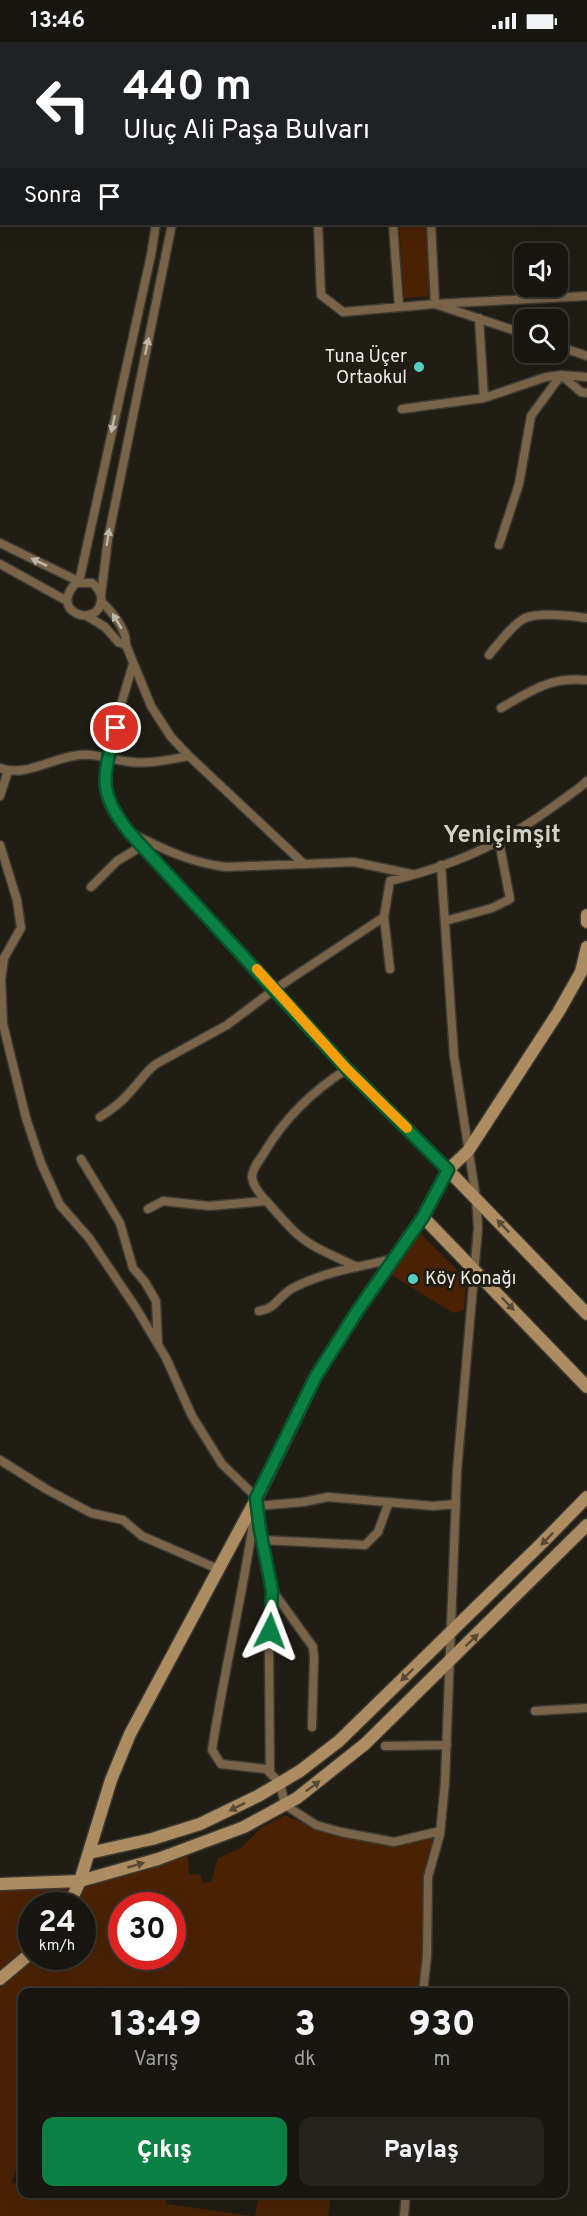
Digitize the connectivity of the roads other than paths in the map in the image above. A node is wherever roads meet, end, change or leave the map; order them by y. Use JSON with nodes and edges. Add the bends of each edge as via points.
{"nodes":[{"id":1,"x":156,"y":225,"type":"edge"},
{"id":2,"x":172,"y":225,"type":"edge"},
{"id":3,"x":318,"y":225,"type":"edge"},
{"id":4,"x":393,"y":225,"type":"edge"},
{"id":5,"x":431,"y":225,"type":"edge"},
{"id":6,"x":587,"y":296,"type":"edge"},
{"id":7,"x":435,"y":304,"type":"junction"},
{"id":8,"x":399,"y":307,"type":"junction"},
{"id":9,"x":479,"y":318,"type":"junction"},
{"id":10,"x":514,"y":330,"type":"edge"},
{"id":11,"x":568,"y":349,"type":"edge"},
{"id":12,"x":587,"y":356,"type":"edge"},
{"id":13,"x":561,"y":375,"type":"junction"},
{"id":14,"x":587,"y":377,"type":"edge"},
{"id":15,"x":587,"y":393,"type":"edge"},
{"id":16,"x":484,"y":398,"type":"junction"},
{"id":17,"x":402,"y":409,"type":"dead end"},
{"id":18,"x":0,"y":543,"type":"edge"},
{"id":19,"x":499,"y":545,"type":"dead end"},
{"id":20,"x":0,"y":564,"type":"edge"},
{"id":21,"x":79,"y":582,"type":"junction"},
{"id":22,"x":101,"y":598,"type":"junction"},
{"id":23,"x":67,"y":601,"type":"junction"},
{"id":24,"x":87,"y":616,"type":"junction"},
{"id":25,"x":587,"y":618,"type":"edge"},
{"id":26,"x":126,"y":645,"type":"junction"},
{"id":27,"x":489,"y":655,"type":"dead end"},
{"id":28,"x":133,"y":664,"type":"junction"},
{"id":29,"x":587,"y":680,"type":"edge"},
{"id":30,"x":501,"y":708,"type":"dead end"},
{"id":31,"x":108,"y":756,"type":"junction"},
{"id":32,"x":189,"y":756,"type":"junction"},
{"id":33,"x":4,"y":769,"type":"edge"},
{"id":34,"x":587,"y":781,"type":"edge"},
{"id":35,"x":0,"y":796,"type":"edge"},
{"id":36,"x":129,"y":832,"type":"junction"},
{"id":37,"x":499,"y":841,"type":"junction"},
{"id":38,"x":0,"y":845,"type":"edge"},
{"id":39,"x":142,"y":846,"type":"junction"},
{"id":40,"x":304,"y":864,"type":"junction"},
{"id":41,"x":441,"y":865,"type":"junction"},
{"id":42,"x":415,"y":874,"type":"junction"},
{"id":43,"x":91,"y":887,"type":"dead end"},
{"id":44,"x":587,"y":915,"type":"edge"},
{"id":45,"x":384,"y":917,"type":"junction"},
{"id":46,"x":445,"y":921,"type":"junction"},
{"id":47,"x":587,"y":922,"type":"edge"},
{"id":48,"x":587,"y":947,"type":"edge"},
{"id":49,"x":2,"y":958,"type":"edge"},
{"id":50,"x":390,"y":969,"type":"dead end"},
{"id":51,"x":275,"y":989,"type":"junction"},
{"id":52,"x":347,"y":1069,"type":"junction"},
{"id":53,"x":100,"y":1117,"type":"dead end"},
{"id":54,"x":468,"y":1151,"type":"junction"},
{"id":55,"x":81,"y":1159,"type":"dead end"},
{"id":56,"x":448,"y":1170,"type":"junction"},
{"id":57,"x":476,"y":1198,"type":"junction"},
{"id":58,"x":266,"y":1201,"type":"junction"},
{"id":59,"x":148,"y":1209,"type":"dead end"},
{"id":60,"x":423,"y":1217,"type":"junction"},
{"id":61,"x":394,"y":1259,"type":"junction"},
{"id":62,"x":357,"y":1267,"type":"junction"},
{"id":63,"x":474,"y":1270,"type":"junction"},
{"id":64,"x":259,"y":1311,"type":"dead end"},
{"id":65,"x":587,"y":1314,"type":"edge"},
{"id":66,"x":158,"y":1344,"type":"junction"},
{"id":67,"x":587,"y":1387,"type":"edge"},
{"id":68,"x":0,"y":1460,"type":"edge"},
{"id":69,"x":587,"y":1497,"type":"edge"},
{"id":70,"x":257,"y":1502,"type":"junction"},
{"id":71,"x":389,"y":1502,"type":"junction"},
{"id":72,"x":456,"y":1504,"type":"junction"},
{"id":73,"x":587,"y":1525,"type":"edge"},
{"id":74,"x":262,"y":1540,"type":"junction"},
{"id":75,"x":218,"y":1569,"type":"junction"},
{"id":76,"x":272,"y":1590,"type":"junction"},
{"id":77,"x":452,"y":1632,"type":"junction"},
{"id":78,"x":450,"y":1661,"type":"junction"},
{"id":79,"x":587,"y":1708,"type":"edge"},
{"id":80,"x":535,"y":1711,"type":"dead end"},
{"id":81,"x":312,"y":1727,"type":"dead end"},
{"id":82,"x":447,"y":1745,"type":"junction"},
{"id":83,"x":385,"y":1746,"type":"dead end"},
{"id":84,"x":270,"y":1773,"type":"junction"},
{"id":85,"x":280,"y":1783,"type":"junction"},
{"id":86,"x":285,"y":1805,"type":"junction"},
{"id":87,"x":440,"y":1831,"type":"junction"},
{"id":88,"x":88,"y":1853,"type":"junction"},
{"id":89,"x":80,"y":1881,"type":"junction"},
{"id":90,"x":0,"y":1884,"type":"edge"},
{"id":91,"x":75,"y":1892,"type":"edge"},
{"id":92,"x":18,"y":1964,"type":"edge"},
{"id":93,"x":0,"y":1979,"type":"edge"},
{"id":94,"x":423,"y":1988,"type":"edge"},
{"id":95,"x":406,"y":2198,"type":"edge"},
{"id":96,"x":404,"y":2216,"type":"edge"}],
"edges":[{"from":1,"to":21,"type":"street","one_way":true},
{"from":22,"to":2,"type":"street","one_way":true,"via":[[108,539]]},
{"from":3,"to":8,"type":"street","via":[[321,295],[343,312]]},
{"from":4,"to":8,"type":"street"},
{"from":5,"to":7,"type":"street"},
{"from":6,"to":7,"type":"street"},
{"from":7,"to":8,"type":"street"},
{"from":7,"to":9,"type":"street"},
{"from":9,"to":10,"type":"street"},
{"from":9,"to":16,"type":"street"},
{"from":11,"to":12,"type":"street"},
{"from":13,"to":14,"type":"street"},
{"from":13,"to":15,"type":"street"},
{"from":13,"to":16,"type":"street"},
{"from":13,"to":19,"type":"street","via":[[531,416],[519,484]]},
{"from":16,"to":17,"type":"street"},
{"from":21,"to":18,"type":"street","one_way":true},
{"from":20,"to":23,"type":"street"},
{"from":21,"to":22,"type":"street","via":[[92,583]]},
{"from":21,"to":23,"type":"street","via":[[69,590]]},
{"from":22,"to":24,"type":"street","via":[[96,610]]},
{"from":26,"to":22,"type":"street","one_way":true,"via":[[116,618]]},
{"from":23,"to":24,"type":"street","via":[[72,611]]},
{"from":24,"to":26,"type":"street"},
{"from":25,"to":27,"type":"street","via":[[562,614],[526,617]]},
{"from":26,"to":28,"type":"street"},
{"from":28,"to":31,"type":"street"},
{"from":28,"to":32,"type":"street","via":[[151,706]]},
{"from":29,"to":30,"type":"street","via":[[547,682]]},
{"from":31,"to":32,"type":"street","via":[[156,762]]},
{"from":31,"to":33,"type":"street","via":[[72,756],[38,767]]},
{"from":31,"to":36,"type":"street","via":[[107,796]]},
{"from":32,"to":40,"type":"street"},
{"from":33,"to":35,"type":"street"},
{"from":34,"to":37,"type":"street"},
{"from":36,"to":39,"type":"street"},
{"from":36,"to":40,"type":"street","via":[[176,856],[205,865]]},
{"from":37,"to":41,"type":"street"},
{"from":37,"to":46,"type":"street","via":[[510,899]]},
{"from":38,"to":49,"type":"street","via":[[21,928]]},
{"from":39,"to":43,"type":"street","via":[[117,861]]},
{"from":39,"to":51,"type":"street"},
{"from":40,"to":42,"type":"street","via":[[354,862]]},
{"from":41,"to":42,"type":"street"},
{"from":41,"to":46,"type":"street"},
{"from":42,"to":45,"type":"street","via":[[390,880]]},
{"from":44,"to":47,"type":"street"},
{"from":45,"to":50,"type":"street"},
{"from":45,"to":51,"type":"street"},
{"from":46,"to":54,"type":"street","via":[[454,1056]]},
{"from":48,"to":54,"type":"street","via":[[581,972],[559,1011]]},
{"from":49,"to":66,"type":"street","via":[[3,1024],[40,1163],[60,1205],[89,1238]]},
{"from":51,"to":52,"type":"street"},
{"from":51,"to":53,"type":"street","via":[[227,1025],[146,1071],[131,1092]]},
{"from":52,"to":56,"type":"street"},
{"from":52,"to":58,"type":"street","via":[[305,1101],[270,1141],[252,1178]]},
{"from":54,"to":56,"type":"street"},
{"from":54,"to":57,"type":"street"},
{"from":55,"to":66,"type":"street","via":[[120,1223],[133,1268],[156,1301]]},
{"from":56,"to":57,"type":"street"},
{"from":56,"to":60,"type":"street"},
{"from":57,"to":63,"type":"street"},
{"from":65,"to":57,"type":"street","one_way":true},
{"from":58,"to":59,"type":"street","via":[[209,1206],[164,1201]]},
{"from":58,"to":62,"type":"street","via":[[298,1234]]},
{"from":60,"to":61,"type":"street"},
{"from":60,"to":63,"type":"street"},
{"from":61,"to":62,"type":"street"},
{"from":61,"to":70,"type":"street","via":[[316,1376]]},
{"from":62,"to":64,"type":"street","via":[[292,1289],[270,1310]]},
{"from":63,"to":67,"type":"street","one_way":true},
{"from":63,"to":72,"type":"street"},
{"from":66,"to":70,"type":"street","via":[[192,1416],[222,1464]]},
{"from":68,"to":75,"type":"street","via":[[91,1513],[123,1520],[142,1536]]},
{"from":69,"to":77,"type":"street","one_way":true},
{"from":70,"to":71,"type":"street","via":[[303,1503],[328,1497]]},
{"from":70,"to":74,"type":"street"},
{"from":70,"to":75,"type":"street"},
{"from":70,"to":84,"type":"street","via":[[212,1750],[221,1764],[266,1769]]},
{"from":71,"to":72,"type":"street"},
{"from":71,"to":74,"type":"street","via":[[378,1532],[365,1545]]},
{"from":72,"to":77,"type":"street"},
{"from":78,"to":73,"type":"street","one_way":true},
{"from":74,"to":76,"type":"street"},
{"from":75,"to":88,"type":"street","via":[[130,1734]]},
{"from":76,"to":81,"type":"street","via":[[313,1647]]},
{"from":76,"to":84,"type":"street"},
{"from":77,"to":78,"type":"street"},
{"from":77,"to":85,"type":"street","one_way":true,"via":[[339,1741]]},
{"from":78,"to":82,"type":"street"},
{"from":86,"to":78,"type":"street","one_way":true,"via":[[365,1744]]},
{"from":79,"to":80,"type":"street"},
{"from":82,"to":83,"type":"street"},
{"from":82,"to":87,"type":"street"},
{"from":84,"to":85,"type":"street"},
{"from":85,"to":86,"type":"street"},
{"from":85,"to":88,"type":"street","one_way":true,"via":[[200,1824]]},
{"from":86,"to":87,"type":"street","via":[[316,1825],[394,1842]]},
{"from":89,"to":86,"type":"street","one_way":true,"via":[[215,1839]]},
{"from":87,"to":94,"type":"street","via":[[428,1877]]},
{"from":88,"to":89,"type":"street"},
{"from":89,"to":90,"type":"street"},
{"from":89,"to":91,"type":"street"},
{"from":92,"to":93,"type":"street"},
{"from":95,"to":96,"type":"street"}]}
